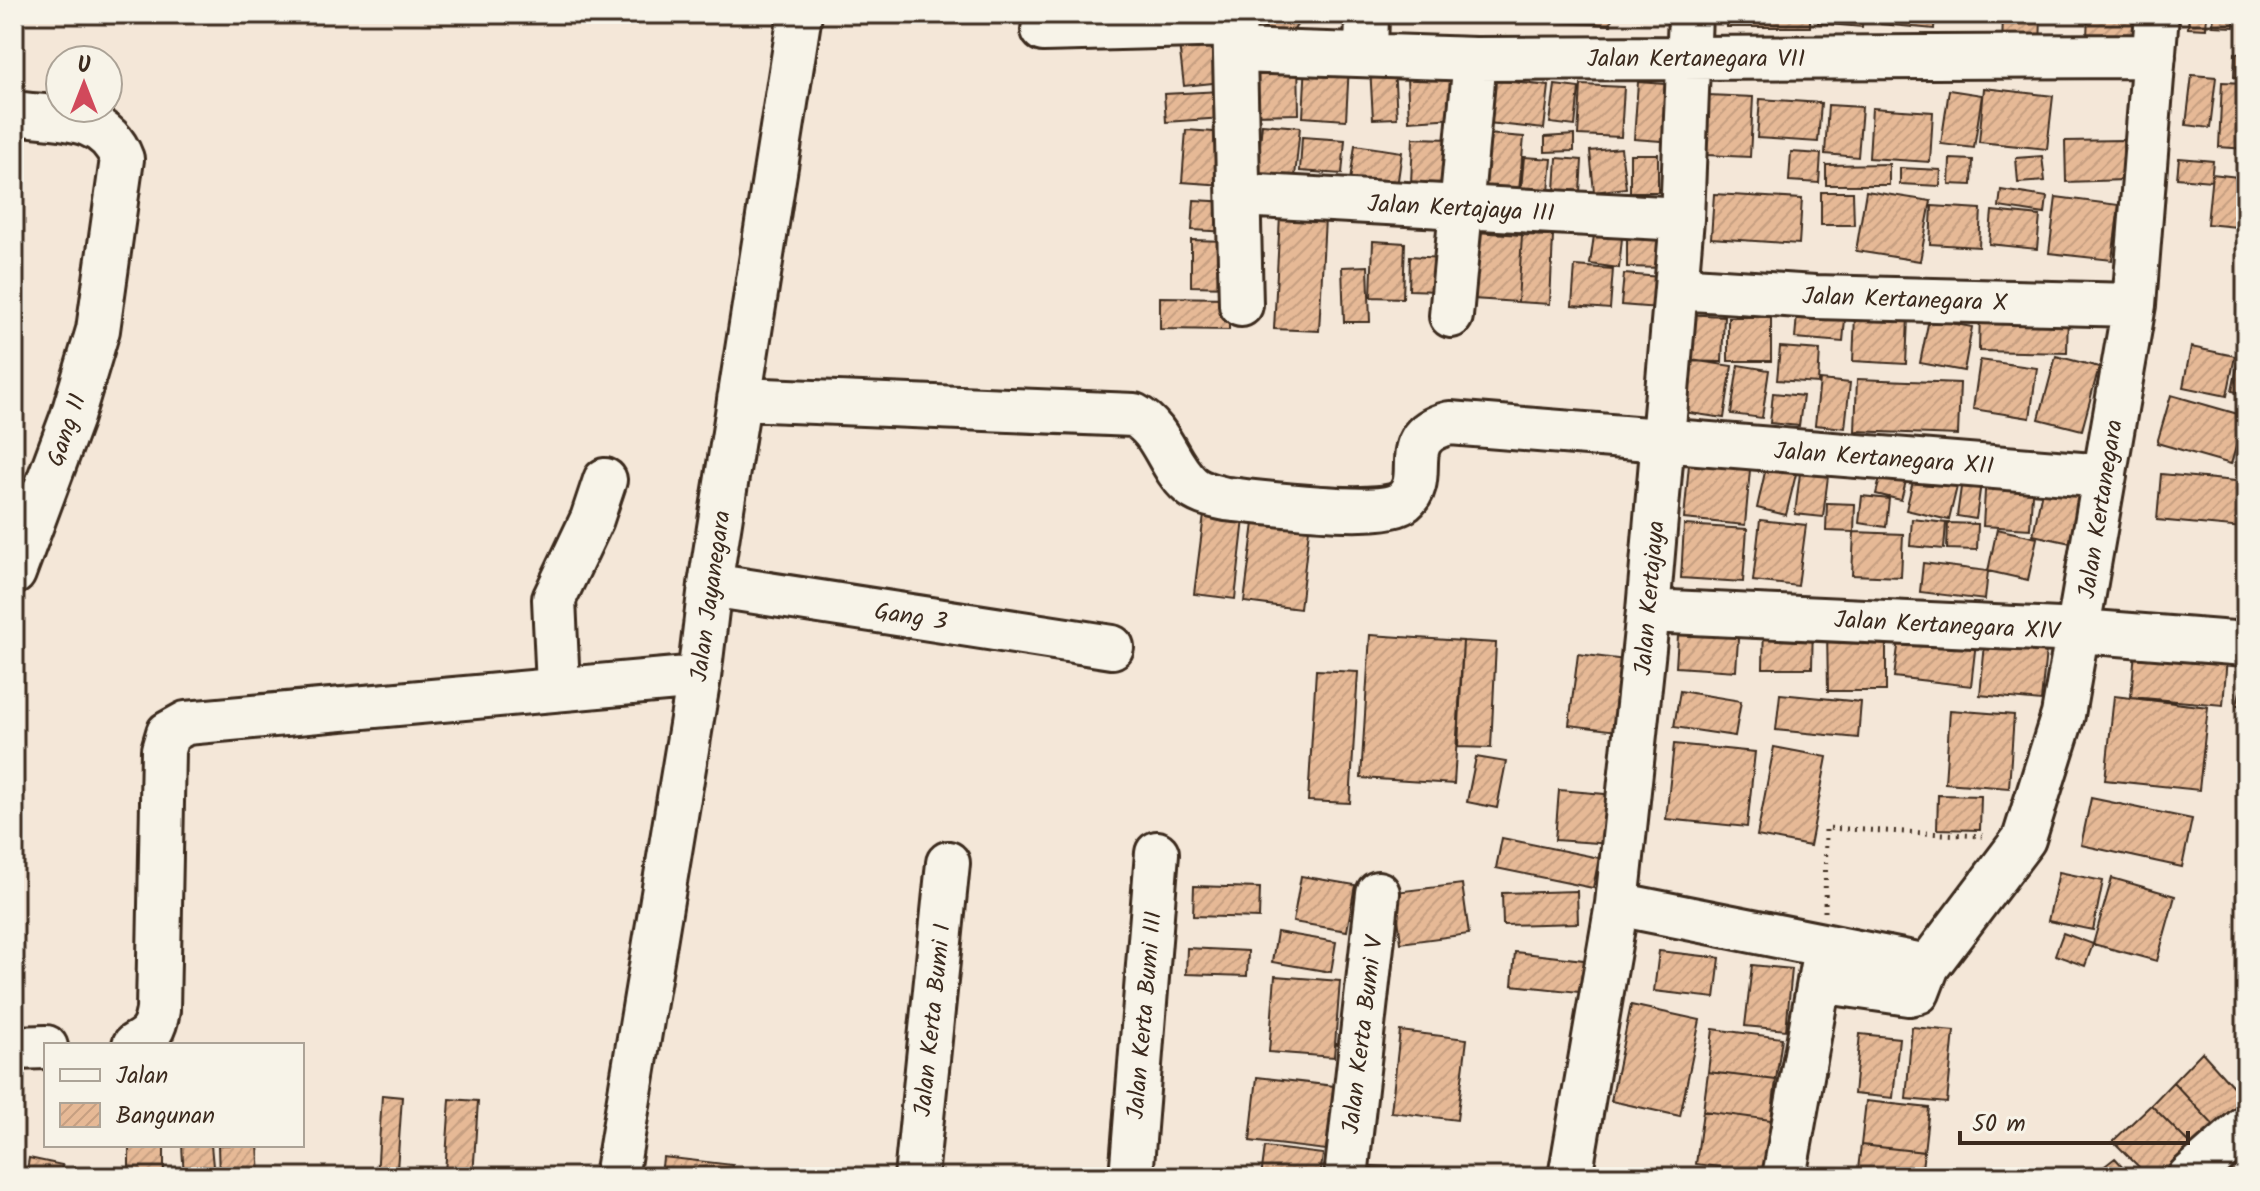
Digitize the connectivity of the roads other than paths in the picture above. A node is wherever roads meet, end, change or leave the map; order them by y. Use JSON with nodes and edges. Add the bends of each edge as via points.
{"nodes":[{"id":1,"x":800,"y":14,"type":"edge"},
{"id":2,"x":1690,"y":14,"type":"edge"},
{"id":3,"x":2157,"y":14,"type":"edge"},
{"id":4,"x":1043,"y":30,"type":"dead end"},
{"id":5,"x":1235,"y":30,"type":"edge"},
{"id":6,"x":1367,"y":34,"type":"edge"},
{"id":7,"x":2154,"y":56,"type":"junction"},
{"id":8,"x":1475,"y":59,"type":"junction"},
{"id":9,"x":1689,"y":59,"type":"junction"},
{"id":10,"x":14,"y":113,"type":"edge"},
{"id":11,"x":1240,"y":195,"type":"junction"},
{"id":12,"x":1461,"y":208,"type":"junction"},
{"id":13,"x":1682,"y":219,"type":"junction"},
{"id":14,"x":1676,"y":288,"type":"junction"},
{"id":15,"x":1241,"y":305,"type":"dead end"},
{"id":16,"x":2134,"y":305,"type":"junction"},
{"id":17,"x":1451,"y":316,"type":"dead end"},
{"id":18,"x":739,"y":399,"type":"junction"},
{"id":19,"x":1663,"y":441,"type":"junction"},
{"id":20,"x":2105,"y":476,"type":"junction"},
{"id":21,"x":605,"y":480,"type":"dead end"},
{"id":22,"x":19,"y":547,"type":"edge"},
{"id":23,"x":710,"y":585,"type":"junction"},
{"id":24,"x":1648,"y":611,"type":"junction"},
{"id":25,"x":2080,"y":631,"type":"junction"},
{"id":26,"x":2246,"y":644,"type":"edge"},
{"id":27,"x":1112,"y":647,"type":"dead end"},
{"id":28,"x":699,"y":677,"type":"junction"},
{"id":29,"x":558,"y":687,"type":"junction"},
{"id":30,"x":1157,"y":853,"type":"dead end"},
{"id":31,"x":948,"y":863,"type":"dead end"},
{"id":32,"x":1378,"y":893,"type":"dead end"},
{"id":33,"x":1617,"y":904,"type":"junction"},
{"id":34,"x":1837,"y":967,"type":"junction"},
{"id":35,"x":138,"y":1043,"type":"edge"},
{"id":36,"x":44,"y":1047,"type":"edge"},
{"id":37,"x":14,"y":1048,"type":"edge"},
{"id":38,"x":2246,"y":1127,"type":"edge"},
{"id":39,"x":1788,"y":1160,"type":"edge"},
{"id":40,"x":616,"y":1177,"type":"edge"},
{"id":41,"x":916,"y":1177,"type":"edge"},
{"id":42,"x":1131,"y":1177,"type":"edge"},
{"id":43,"x":1346,"y":1177,"type":"edge"},
{"id":44,"x":1570,"y":1177,"type":"edge"},
{"id":45,"x":2189,"y":1177,"type":"edge"}],
"edges":[{"from":1,"to":18,"type":"street","name":"Jalan Jayanegara"},
{"from":2,"to":9,"type":"street","name":"Jalan Kertajaya"},
{"from":3,"to":7,"type":"street","name":"Jalan Kertanegara"},
{"from":4,"to":5,"type":"street","name":"Jalan Kertanegara VII"},
{"from":5,"to":6,"type":"street","name":"Jalan Kertanegara VII"},
{"from":5,"to":11,"type":"street"},
{"from":6,"to":8,"type":"street","name":"Jalan Kertanegara VII"},
{"from":7,"to":9,"type":"street","name":"Jalan Kertanegara VII"},
{"from":7,"to":16,"type":"street","name":"Jalan Kertanegara"},
{"from":8,"to":9,"type":"street","name":"Jalan Kertanegara VII"},
{"from":8,"to":12,"type":"street"},
{"from":9,"to":13,"type":"street","name":"Jalan Kertajaya"},
{"from":10,"to":22,"type":"street","name":"Gang 11","via":[[91,124],[117,145],[122,159],[98,330],[72,417]]},
{"from":11,"to":12,"type":"street","name":"Jalan Kertajaya III"},
{"from":11,"to":15,"type":"street"},
{"from":12,"to":13,"type":"street","name":"Jalan Kertajaya III"},
{"from":12,"to":17,"type":"street"},
{"from":13,"to":14,"type":"street","name":"Jalan Kertajaya"},
{"from":14,"to":16,"type":"street","name":"Jalan Kertanegara X"},
{"from":14,"to":19,"type":"street","name":"Jalan Kertajaya"},
{"from":16,"to":20,"type":"street","name":"Jalan Kertanegara"},
{"from":18,"to":19,"type":"street","name":"Jalan Kertanegara XII","via":[[1134,415],[1153,429],[1189,485],[1205,494],[1369,510],[1402,502],[1410,493],[1420,439],[1450,423]]},
{"from":18,"to":23,"type":"street","name":"Jalan Jayanegara"},
{"from":19,"to":20,"type":"street","name":"Jalan Kertanegara XII"},
{"from":19,"to":24,"type":"street","name":"Jalan Kertajaya"},
{"from":20,"to":25,"type":"street","name":"Jalan Kertanegara"},
{"from":21,"to":29,"type":"street","via":[[554,599]]},
{"from":23,"to":27,"type":"street","name":"Gang 3"},
{"from":23,"to":28,"type":"street","name":"Jalan Jayanegara"},
{"from":24,"to":25,"type":"street","name":"Jalan Kertanegara XIV"},
{"from":24,"to":33,"type":"street","name":"Jalan Kertajaya"},
{"from":25,"to":26,"type":"street","name":"Jalan Kertanegara XIV"},
{"from":25,"to":34,"type":"street","name":"Jalan Kertanegara","via":[[2063,715],[2024,839],[1928,966]]},
{"from":28,"to":29,"type":"street"},
{"from":28,"to":40,"type":"street","name":"Jalan Jayanegara"},
{"from":29,"to":35,"type":"street","via":[[186,723],[168,733],[163,750],[160,997],[155,1027]]},
{"from":30,"to":42,"type":"street","name":"Jalan Kerta Bumi III"},
{"from":31,"to":41,"type":"street","name":"Jalan Kerta Bumi I"},
{"from":32,"to":43,"type":"street","name":"Jalan Kerta Bumi V"},
{"from":33,"to":34,"type":"street"},
{"from":33,"to":44,"type":"street","name":"Jalan Kertajaya"},
{"from":34,"to":39,"type":"street"},
{"from":36,"to":37,"type":"street"},
{"from":38,"to":45,"type":"street"}]}
